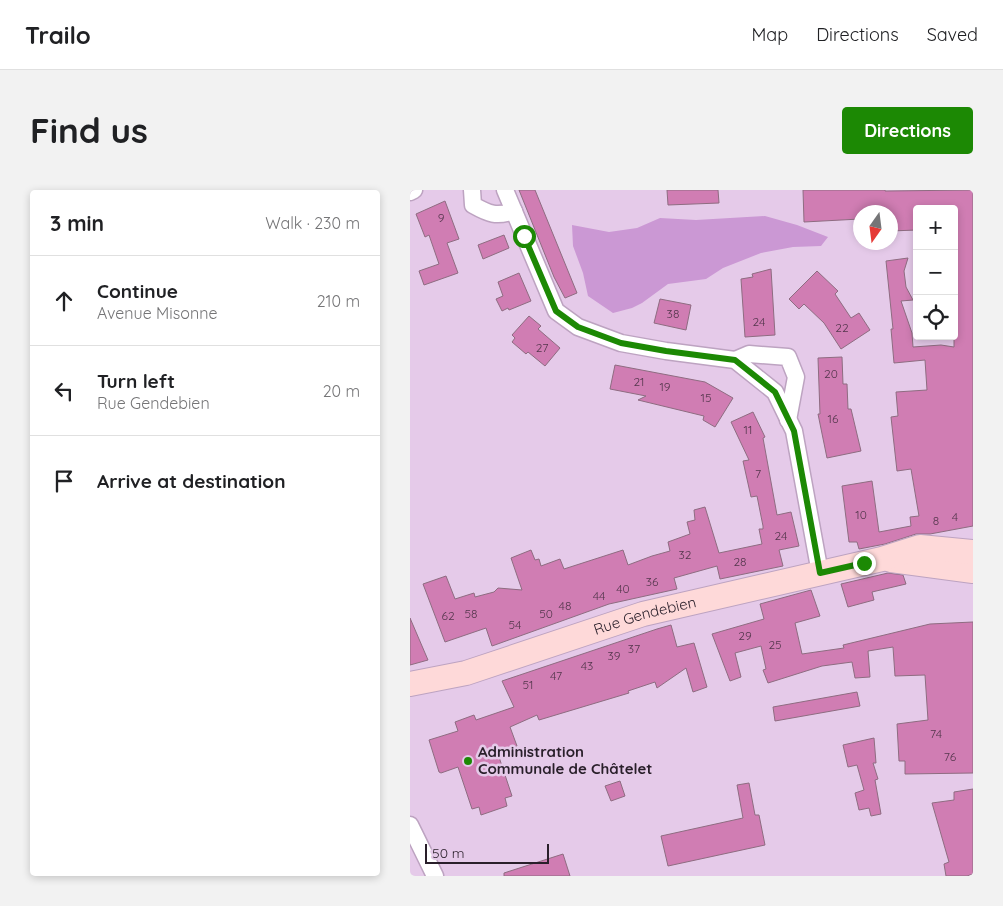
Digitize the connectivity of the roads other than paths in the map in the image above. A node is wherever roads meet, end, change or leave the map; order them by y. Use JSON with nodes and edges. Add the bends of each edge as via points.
{"nodes":[{"id":1,"x":414,"y":190,"type":"edge"},
{"id":2,"x":472,"y":190,"type":"edge"},
{"id":3,"x":505,"y":190,"type":"edge"},
{"id":4,"x":410,"y":192,"type":"edge"},
{"id":5,"x":514,"y":211,"type":"junction"},
{"id":6,"x":735,"y":360,"type":"junction"},
{"id":7,"x":788,"y":420,"type":"junction"},
{"id":8,"x":973,"y":552,"type":"edge"},
{"id":9,"x":882,"y":559,"type":"junction"},
{"id":10,"x":973,"y":571,"type":"edge"},
{"id":11,"x":820,"y":573,"type":"junction"},
{"id":12,"x":411,"y":688,"type":"edge"},
{"id":13,"x":410,"y":825,"type":"edge"},
{"id":14,"x":436,"y":876,"type":"edge"}],
"edges":[{"from":1,"to":4,"type":"street"},
{"from":2,"to":5,"type":"street","via":[[473,205],[488,213],[502,215]]},
{"from":3,"to":5,"type":"street"},
{"from":5,"to":6,"type":"street","via":[[556,311],[578,327],[621,343]]},
{"from":6,"to":7,"type":"street","via":[[775,392]]},
{"from":6,"to":7,"type":"street","via":[[749,354],[788,357],[796,377]]},
{"from":7,"to":11,"type":"street","via":[[794,431]]},
{"from":8,"to":9,"type":"main road","name":"Rue Gendebien","via":[[920,547]]},
{"from":9,"to":10,"type":"main road","name":"Rue Gendebien"},
{"from":9,"to":11,"type":"main road","name":"Rue Gendebien"},
{"from":11,"to":12,"type":"main road","name":"Rue Gendebien","via":[[643,614]]},
{"from":13,"to":14,"type":"street"}]}
